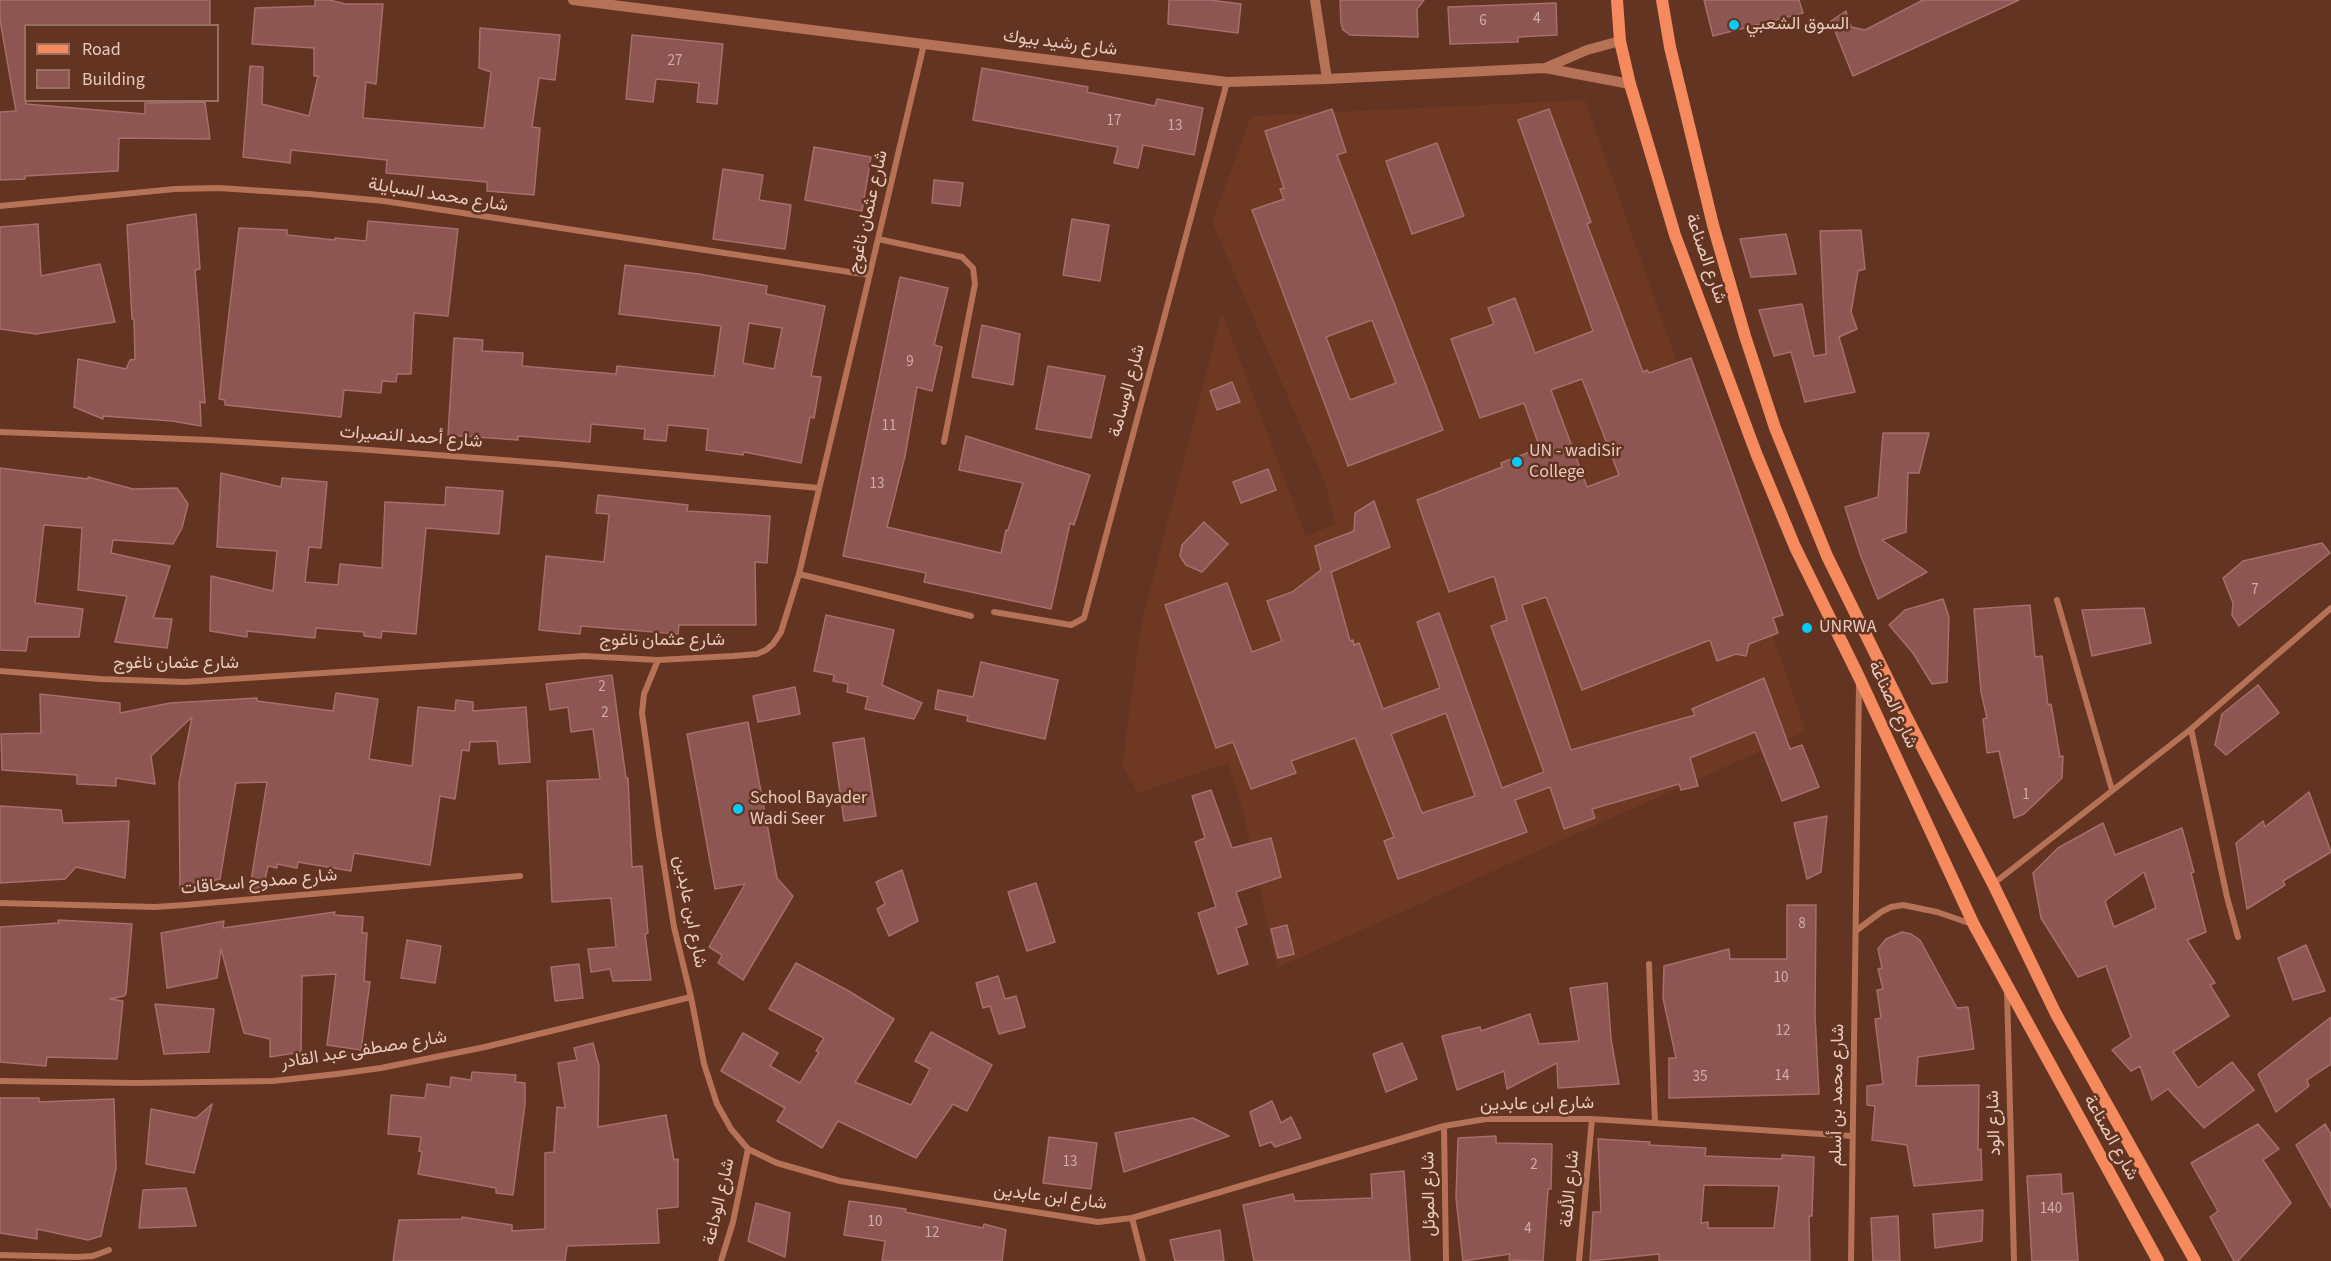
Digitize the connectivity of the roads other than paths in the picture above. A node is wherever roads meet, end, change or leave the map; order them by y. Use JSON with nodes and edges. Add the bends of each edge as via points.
{"nodes":[{"id":1,"x":573,"y":0,"type":"edge"},
{"id":2,"x":1315,"y":0,"type":"edge"},
{"id":3,"x":1617,"y":0,"type":"edge"},
{"id":4,"x":1662,"y":0,"type":"edge"},
{"id":5,"x":630,"y":3,"type":"edge"},
{"id":6,"x":1620,"y":41,"type":"junction"},
{"id":7,"x":924,"y":43,"type":"junction"},
{"id":8,"x":1545,"y":68,"type":"junction"},
{"id":9,"x":1327,"y":80,"type":"junction"},
{"id":10,"x":1227,"y":82,"type":"junction"},
{"id":11,"x":1630,"y":84,"type":"junction"},
{"id":12,"x":0,"y":206,"type":"edge"},
{"id":13,"x":878,"y":239,"type":"junction"},
{"id":14,"x":869,"y":275,"type":"junction"},
{"id":15,"x":0,"y":432,"type":"edge"},
{"id":16,"x":944,"y":442,"type":"dead end"},
{"id":17,"x":819,"y":488,"type":"junction"},
{"id":18,"x":799,"y":574,"type":"junction"},
{"id":19,"x":2057,"y":600,"type":"dead end"},
{"id":20,"x":2331,"y":608,"type":"edge"},
{"id":21,"x":994,"y":612,"type":"dead end"},
{"id":22,"x":971,"y":616,"type":"dead end"},
{"id":23,"x":658,"y":660,"type":"junction"},
{"id":24,"x":0,"y":671,"type":"edge"},
{"id":25,"x":1860,"y":677,"type":"junction"},
{"id":26,"x":2191,"y":729,"type":"junction"},
{"id":27,"x":2112,"y":790,"type":"junction"},
{"id":28,"x":520,"y":876,"type":"dead end"},
{"id":29,"x":1993,"y":884,"type":"junction"},
{"id":30,"x":0,"y":903,"type":"edge"},
{"id":31,"x":1974,"y":925,"type":"junction"},
{"id":32,"x":1857,"y":930,"type":"junction"},
{"id":33,"x":2238,"y":937,"type":"dead end"},
{"id":34,"x":1649,"y":964,"type":"dead end"},
{"id":35,"x":2006,"y":984,"type":"junction"},
{"id":36,"x":691,"y":997,"type":"junction"},
{"id":37,"x":0,"y":1081,"type":"edge"},
{"id":38,"x":1592,"y":1119,"type":"junction"},
{"id":39,"x":1655,"y":1123,"type":"junction"},
{"id":40,"x":1444,"y":1126,"type":"junction"},
{"id":41,"x":1852,"y":1136,"type":"junction"},
{"id":42,"x":748,"y":1149,"type":"junction"},
{"id":43,"x":1132,"y":1218,"type":"junction"},
{"id":44,"x":108,"y":1251,"type":"dead end"},
{"id":45,"x":0,"y":1255,"type":"edge"},
{"id":46,"x":721,"y":1261,"type":"edge"},
{"id":47,"x":1143,"y":1261,"type":"edge"},
{"id":48,"x":1446,"y":1261,"type":"edge"},
{"id":49,"x":1579,"y":1261,"type":"edge"},
{"id":50,"x":1851,"y":1261,"type":"edge"},
{"id":51,"x":2014,"y":1261,"type":"edge"},
{"id":52,"x":2158,"y":1261,"type":"edge"},
{"id":53,"x":2195,"y":1261,"type":"edge"}],
"edges":[{"from":1,"to":5,"type":"street","name":"شارع رشيد بيوك"},
{"from":2,"to":9,"type":"street"},
{"from":3,"to":6,"type":"main road","name":"شارع الصناعة"},
{"from":4,"to":29,"type":"main road","name":"شارع الصناعة","via":[[1713,225],[1775,428],[1827,556]]},
{"from":5,"to":7,"type":"street","name":"شارع رشيد بيوك"},
{"from":6,"to":8,"type":"street","name":"شارع رشيد بيوك"},
{"from":6,"to":11,"type":"main road","name":"شارع الصناعة"},
{"from":7,"to":10,"type":"street","name":"شارع رشيد بيوك"},
{"from":7,"to":13,"type":"street","name":"شارع عثمان ناغوج"},
{"from":8,"to":9,"type":"street","name":"شارع رشيد بيوك"},
{"from":8,"to":11,"type":"street","name":"شارع رشيد بيوك"},
{"from":9,"to":10,"type":"street","name":"شارع رشيد بيوك"},
{"from":10,"to":21,"type":"street","name":"شارع الوسامة","via":[[1084,618],[1071,624]]},
{"from":11,"to":25,"type":"main road","name":"شارع الصناعة","via":[[1675,235],[1756,453],[1795,547]]},
{"from":12,"to":14,"type":"street","name":"شارع محمد السبايلة","via":[[186,189],[309,194],[384,201]]},
{"from":13,"to":14,"type":"street","name":"شارع عثمان ناغوج"},
{"from":13,"to":16,"type":"street","via":[[962,257],[973,268],[975,284]]},
{"from":14,"to":17,"type":"street","name":"شارع عثمان ناغوج"},
{"from":15,"to":17,"type":"street","name":"شارع أحمد النصيرات","via":[[357,449]]},
{"from":17,"to":18,"type":"street","name":"شارع عثمان ناغوج"},
{"from":18,"to":22,"type":"street"},
{"from":18,"to":23,"type":"street","name":"شارع عثمان ناغوج","via":[[781,632],[766,650],[748,655]]},
{"from":19,"to":27,"type":"street"},
{"from":20,"to":26,"type":"street"},
{"from":23,"to":24,"type":"street","name":"شارع عثمان ناغوج","via":[[584,656],[185,682]]},
{"from":23,"to":36,"type":"street","name":"شارع ابن عابدين","via":[[644,694],[642,713],[674,927]]},
{"from":25,"to":31,"type":"main road","name":"شارع الصناعة"},
{"from":25,"to":32,"type":"street","name":"شارع محمد بن أسلم"},
{"from":26,"to":27,"type":"street"},
{"from":26,"to":33,"type":"street"},
{"from":27,"to":29,"type":"street"},
{"from":28,"to":30,"type":"street","name":"شارع ممدوح اسحاقات","via":[[165,906]]},
{"from":29,"to":53,"type":"main road","name":"شارع الصناعة","via":[[2056,1014]]},
{"from":31,"to":32,"type":"street","via":[[1903,905],[1881,912]]},
{"from":31,"to":35,"type":"main road","name":"شارع الصناعة"},
{"from":32,"to":41,"type":"street","name":"شارع محمد بن أسلم"},
{"from":34,"to":39,"type":"street"},
{"from":35,"to":51,"type":"street","name":"شارع الود"},
{"from":35,"to":52,"type":"main road","name":"شارع الصناعة"},
{"from":36,"to":37,"type":"street","name":"شارع مصطفى عبد القادر","via":[[485,1047],[337,1074],[261,1081]]},
{"from":36,"to":42,"type":"street","name":"شارع ابن عابدين","via":[[714,1096],[731,1129]]},
{"from":38,"to":39,"type":"street","name":"شارع ابن عابدين"},
{"from":38,"to":40,"type":"street","name":"شارع ابن عابدين","via":[[1486,1119]]},
{"from":38,"to":49,"type":"street","name":"شارع الألفة"},
{"from":39,"to":41,"type":"street","name":"شارع ابن عابدين"},
{"from":40,"to":43,"type":"street","name":"شارع ابن عابدين"},
{"from":40,"to":48,"type":"street","name":"شارع الموئل"},
{"from":41,"to":50,"type":"street","name":"شارع محمد بن أسلم"},
{"from":42,"to":43,"type":"street","name":"شارع ابن عابدين","via":[[777,1163],[840,1181],[1085,1221]]},
{"from":42,"to":46,"type":"street","name":"شارع الوداعة"},
{"from":43,"to":47,"type":"street"},
{"from":44,"to":45,"type":"street","via":[[78,1257]]}]}
